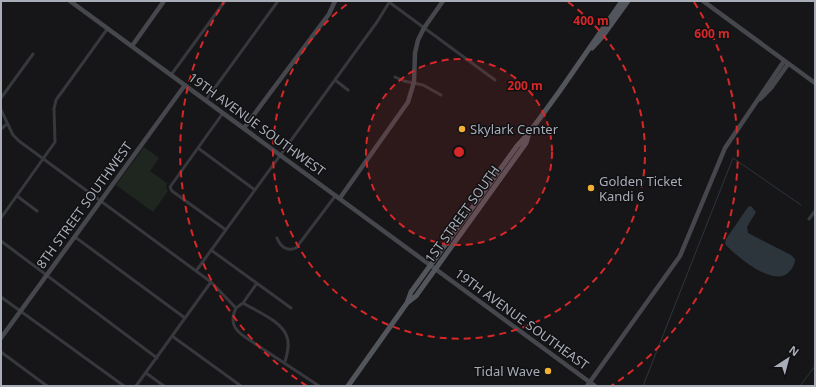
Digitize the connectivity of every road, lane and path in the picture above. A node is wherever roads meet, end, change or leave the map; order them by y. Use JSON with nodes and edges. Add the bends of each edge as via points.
{"nodes":[{"id":1,"x":70,"y":1,"type":"edge"},
{"id":2,"x":164,"y":1,"type":"edge"},
{"id":3,"x":225,"y":1,"type":"edge"},
{"id":4,"x":278,"y":1,"type":"edge"},
{"id":5,"x":335,"y":1,"type":"edge"},
{"id":6,"x":389,"y":1,"type":"edge"},
{"id":7,"x":443,"y":1,"type":"edge"},
{"id":8,"x":622,"y":1,"type":"edge"},
{"id":9,"x":628,"y":1,"type":"edge"},
{"id":10,"x":703,"y":1,"type":"edge"},
{"id":11,"x":108,"y":28,"type":"junction"},
{"id":12,"x":424,"y":28,"type":"junction"},
{"id":13,"x":132,"y":46,"type":"junction"},
{"id":14,"x":590,"y":50,"type":"junction"},
{"id":15,"x":33,"y":54,"type":"dead end"},
{"id":16,"x":786,"y":62,"type":"junction"},
{"id":17,"x":171,"y":75,"type":"junction"},
{"id":18,"x":395,"y":77,"type":"dead end"},
{"id":19,"x":335,"y":80,"type":"junction"},
{"id":20,"x":495,"y":80,"type":"dead end"},
{"id":21,"x":414,"y":82,"type":"junction"},
{"id":22,"x":815,"y":83,"type":"edge"},
{"id":23,"x":185,"y":85,"type":"junction"},
{"id":24,"x":348,"y":90,"type":"dead end"},
{"id":25,"x":441,"y":95,"type":"dead end"},
{"id":26,"x":1,"y":98,"type":"edge"},
{"id":27,"x":206,"y":100,"type":"junction"},
{"id":28,"x":1,"y":110,"type":"edge"},
{"id":29,"x":223,"y":113,"type":"junction"},
{"id":30,"x":7,"y":124,"type":"junction"},
{"id":31,"x":244,"y":128,"type":"junction"},
{"id":32,"x":1,"y":129,"type":"edge"},
{"id":33,"x":530,"y":133,"type":"junction"},
{"id":34,"x":198,"y":148,"type":"junction"},
{"id":35,"x":280,"y":155,"type":"junction"},
{"id":36,"x":43,"y":159,"type":"junction"},
{"id":37,"x":255,"y":190,"type":"junction"},
{"id":38,"x":17,"y":196,"type":"junction"},
{"id":39,"x":338,"y":197,"type":"junction"},
{"id":40,"x":101,"y":201,"type":"junction"},
{"id":41,"x":37,"y":211,"type":"dead end"},
{"id":42,"x":815,"y":211,"type":"edge"},
{"id":43,"x":1,"y":218,"type":"edge"},
{"id":44,"x":809,"y":219,"type":"dead end"},
{"id":45,"x":226,"y":230,"type":"junction"},
{"id":46,"x":75,"y":237,"type":"junction"},
{"id":47,"x":277,"y":238,"type":"dead end"},
{"id":48,"x":1,"y":241,"type":"edge"},
{"id":49,"x":211,"y":250,"type":"junction"},
{"id":50,"x":431,"y":265,"type":"junction"},
{"id":51,"x":436,"y":269,"type":"junction"},
{"id":52,"x":196,"y":271,"type":"junction"},
{"id":53,"x":47,"y":275,"type":"junction"},
{"id":54,"x":211,"y":282,"type":"junction"},
{"id":55,"x":257,"y":283,"type":"junction"},
{"id":56,"x":1,"y":296,"type":"edge"},
{"id":57,"x":243,"y":303,"type":"junction"},
{"id":58,"x":407,"y":303,"type":"junction"},
{"id":59,"x":236,"y":308,"type":"junction"},
{"id":60,"x":292,"y":308,"type":"dead end"},
{"id":61,"x":21,"y":311,"type":"junction"},
{"id":62,"x":185,"y":318,"type":"junction"},
{"id":63,"x":172,"y":336,"type":"junction"},
{"id":64,"x":1,"y":338,"type":"edge"},
{"id":65,"x":1,"y":352,"type":"edge"},
{"id":66,"x":156,"y":358,"type":"junction"},
{"id":67,"x":285,"y":362,"type":"junction"},
{"id":68,"x":146,"y":373,"type":"junction"},
{"id":69,"x":588,"y":384,"type":"edge"},
{"id":70,"x":47,"y":386,"type":"edge"},
{"id":71,"x":124,"y":386,"type":"edge"},
{"id":72,"x":136,"y":386,"type":"edge"},
{"id":73,"x":164,"y":386,"type":"edge"},
{"id":74,"x":241,"y":386,"type":"edge"},
{"id":75,"x":319,"y":386,"type":"edge"},
{"id":76,"x":348,"y":386,"type":"edge"},
{"id":77,"x":595,"y":386,"type":"edge"}],
"edges":[{"from":1,"to":11,"type":"street","name":"19TH AVENUE SOUTHWEST"},
{"from":2,"to":13,"type":"street"},
{"from":3,"to":17,"type":"street"},
{"from":4,"to":27,"type":"street"},
{"from":5,"to":31,"type":"street","via":[[329,14]]},
{"from":6,"to":12,"type":"street"},
{"from":6,"to":19,"type":"street"},
{"from":7,"to":12,"type":"street"},
{"from":8,"to":14,"type":"main road","name":"1ST STREET SOUTH","via":[[598,34]]},
{"from":9,"to":14,"type":"main road","name":"1ST STREET SOUTH"},
{"from":10,"to":16,"type":"street"},
{"from":11,"to":13,"type":"street","name":"19TH AVENUE SOUTHWEST"},
{"from":11,"to":36,"type":"street","via":[[56,100],[55,142]]},
{"from":12,"to":20,"type":"street"},
{"from":12,"to":21,"type":"street","via":[[416,48]]},
{"from":13,"to":17,"type":"street","name":"19TH AVENUE SOUTHWEST"},
{"from":14,"to":33,"type":"main road","name":"1ST STREET SOUTH"},
{"from":15,"to":26,"type":"street"},
{"from":16,"to":22,"type":"street"},
{"from":16,"to":69,"type":"street","via":[[767,85],[725,148],[680,256]]},
{"from":17,"to":23,"type":"street","name":"19TH AVENUE SOUTHWEST"},
{"from":18,"to":21,"type":"street"},
{"from":19,"to":24,"type":"street"},
{"from":19,"to":35,"type":"street"},
{"from":21,"to":25,"type":"street","via":[[427,86]]},
{"from":21,"to":39,"type":"street","via":[[402,112]]},
{"from":23,"to":27,"type":"street","name":"19TH AVENUE SOUTHWEST"},
{"from":23,"to":40,"type":"street","name":"8TH STREET SOUTHWEST"},
{"from":27,"to":29,"type":"street","name":"19TH AVENUE SOUTHWEST"},
{"from":28,"to":30,"type":"street"},
{"from":29,"to":31,"type":"street","name":"19TH AVENUE SOUTHWEST"},
{"from":29,"to":34,"type":"street"},
{"from":30,"to":32,"type":"street"},
{"from":30,"to":36,"type":"street","via":[[19,141]]},
{"from":31,"to":35,"type":"street","name":"19TH AVENUE SOUTHWEST"},
{"from":33,"to":50,"type":"main road","name":"1ST STREET SOUTH","via":[[517,146]]},
{"from":33,"to":51,"type":"main road","name":"1ST STREET SOUTH","via":[[526,143]]},
{"from":34,"to":37,"type":"street"},
{"from":34,"to":45,"type":"street","via":[[170,188]]},
{"from":35,"to":37,"type":"street"},
{"from":35,"to":39,"type":"street","name":"19TH AVENUE SOUTHWEST"},
{"from":36,"to":38,"type":"street"},
{"from":36,"to":40,"type":"street"},
{"from":37,"to":45,"type":"street"},
{"from":38,"to":41,"type":"street"},
{"from":38,"to":43,"type":"street"},
{"from":39,"to":47,"type":"street","via":[[296,248],[285,248]]},
{"from":39,"to":50,"type":"street","name":"19TH AVENUE SOUTHWEST"},
{"from":40,"to":46,"type":"street","name":"8TH STREET SOUTHWEST"},
{"from":40,"to":52,"type":"street"},
{"from":42,"to":44,"type":"street"},
{"from":45,"to":49,"type":"street"},
{"from":46,"to":53,"type":"street","name":"8TH STREET SOUTHWEST"},
{"from":46,"to":62,"type":"street"},
{"from":48,"to":53,"type":"street"},
{"from":49,"to":52,"type":"street"},
{"from":49,"to":55,"type":"street"},
{"from":50,"to":51,"type":"street","name":"19TH AVENUE SOUTHEAST"},
{"from":50,"to":58,"type":"main road","name":"1ST STREET SOUTH","via":[[411,292]]},
{"from":51,"to":58,"type":"main road","name":"1ST STREET SOUTH","via":[[416,296]]},
{"from":51,"to":69,"type":"street","name":"19TH AVENUE SOUTHEAST"},
{"from":52,"to":54,"type":"street"},
{"from":53,"to":61,"type":"street","name":"8TH STREET SOUTHWEST"},
{"from":53,"to":66,"type":"street"},
{"from":54,"to":59,"type":"street"},
{"from":54,"to":62,"type":"street"},
{"from":55,"to":57,"type":"street"},
{"from":55,"to":60,"type":"street"},
{"from":56,"to":61,"type":"street"},
{"from":57,"to":59,"type":"street"},
{"from":57,"to":67,"type":"street","via":[[285,332],[288,343]]},
{"from":58,"to":76,"type":"main road","name":"1ST STREET SOUTH"},
{"from":59,"to":67,"type":"street","via":[[232,320],[237,332]]},
{"from":61,"to":64,"type":"street","name":"8TH STREET SOUTHWEST"},
{"from":61,"to":71,"type":"street"},
{"from":62,"to":63,"type":"street"},
{"from":63,"to":66,"type":"street"},
{"from":63,"to":74,"type":"street"},
{"from":65,"to":70,"type":"street"},
{"from":66,"to":68,"type":"street"},
{"from":67,"to":75,"type":"street"},
{"from":68,"to":72,"type":"street"},
{"from":68,"to":73,"type":"street"},
{"from":69,"to":77,"type":"street","name":"19TH AVENUE SOUTHEAST"}]}
